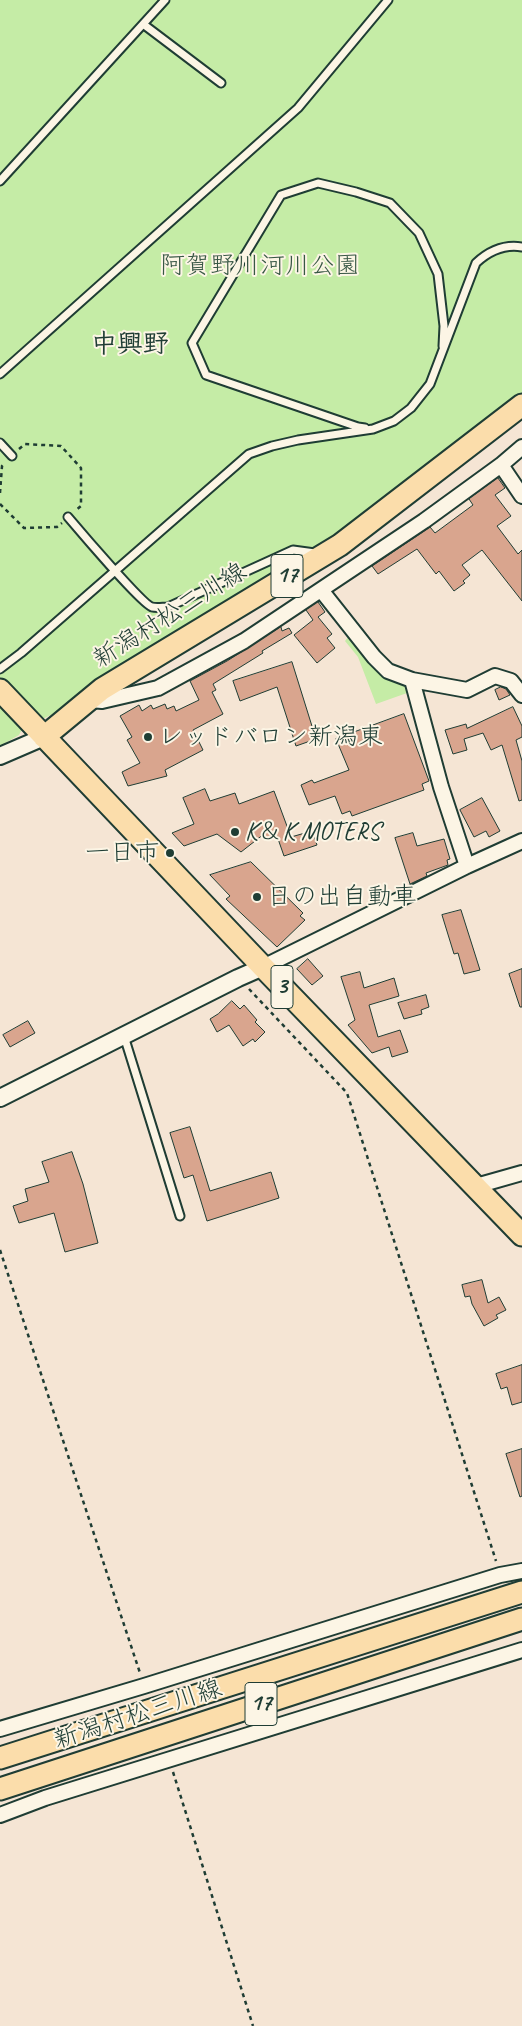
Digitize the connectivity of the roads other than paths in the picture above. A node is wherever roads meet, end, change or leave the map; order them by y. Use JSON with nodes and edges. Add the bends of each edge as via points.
{"nodes":[{"id":1,"x":165,"y":0,"type":"edge"},
{"id":2,"x":388,"y":0,"type":"edge"},
{"id":3,"x":143,"y":24,"type":"junction"},
{"id":4,"x":221,"y":83,"type":"dead end"},
{"id":5,"x":0,"y":180,"type":"edge"},
{"id":6,"x":522,"y":247,"type":"edge"},
{"id":7,"x":443,"y":352,"type":"junction"},
{"id":8,"x":0,"y":374,"type":"edge"},
{"id":9,"x":522,"y":405,"type":"edge"},
{"id":10,"x":373,"y":429,"type":"junction"},
{"id":11,"x":0,"y":443,"type":"edge"},
{"id":12,"x":522,"y":448,"type":"edge"},
{"id":13,"x":12,"y":456,"type":"road end"},
{"id":14,"x":501,"y":465,"type":"junction"},
{"id":15,"x":522,"y":496,"type":"edge"},
{"id":16,"x":68,"y":517,"type":"road end"},
{"id":17,"x":323,"y":554,"type":"junction"},
{"id":18,"x":116,"y":569,"type":"junction"},
{"id":19,"x":321,"y":590,"type":"junction"},
{"id":20,"x":0,"y":669,"type":"edge"},
{"id":21,"x":412,"y":680,"type":"junction"},
{"id":22,"x":0,"y":690,"type":"edge"},
{"id":23,"x":522,"y":695,"type":"edge"},
{"id":24,"x":90,"y":700,"type":"junction"},
{"id":25,"x":44,"y":737,"type":"junction"},
{"id":26,"x":0,"y":756,"type":"edge"},
{"id":27,"x":522,"y":841,"type":"edge"},
{"id":28,"x":467,"y":866,"type":"junction"},
{"id":29,"x":263,"y":967,"type":"junction"},
{"id":30,"x":124,"y":1035,"type":"junction"},
{"id":31,"x":0,"y":1098,"type":"edge"},
{"id":32,"x":522,"y":1173,"type":"edge"},
{"id":33,"x":476,"y":1186,"type":"junction"},
{"id":34,"x":180,"y":1216,"type":"dead end"},
{"id":35,"x":522,"y":1235,"type":"edge"},
{"id":36,"x":522,"y":1570,"type":"edge"},
{"id":37,"x":522,"y":1592,"type":"edge"},
{"id":38,"x":522,"y":1619,"type":"edge"},
{"id":39,"x":522,"y":1650,"type":"edge"},
{"id":40,"x":0,"y":1729,"type":"edge"},
{"id":41,"x":0,"y":1758,"type":"edge"},
{"id":42,"x":0,"y":1789,"type":"edge"},
{"id":43,"x":0,"y":1815,"type":"edge"}],
"edges":[{"from":1,"to":3,"type":"lane"},
{"from":2,"to":8,"type":"lane","via":[[298,108]]},
{"from":3,"to":4,"type":"lane"},
{"from":3,"to":5,"type":"lane"},
{"from":6,"to":7,"type":"lane","via":[[496,249],[476,263]]},
{"from":7,"to":10,"type":"lane","via":[[430,384],[411,408],[394,421]]},
{"from":7,"to":10,"type":"lane","via":[[444,326],[438,274],[419,233],[390,203],[318,183],[281,195],[192,343],[206,375],[358,427]]},
{"from":9,"to":17,"type":"main road","name":"新潟村松三川線","number":"17","via":[[340,545]]},
{"from":10,"to":18,"type":"lane","via":[[298,440],[249,454]]},
{"from":11,"to":13,"type":"lane"},
{"from":12,"to":14,"type":"street"},
{"from":14,"to":15,"type":"street"},
{"from":14,"to":19,"type":"street"},
{"from":16,"to":18,"type":"lane"},
{"from":17,"to":18,"type":"lane","via":[[293,550],[168,607],[152,607],[144,602]]},
{"from":17,"to":24,"type":"main road","name":"新潟村松三川線","number":"17","via":[[102,689]]},
{"from":18,"to":20,"type":"lane"},
{"from":19,"to":21,"type":"street","via":[[388,671]]},
{"from":19,"to":24,"type":"street","via":[[244,641],[158,688],[102,701]]},
{"from":21,"to":23,"type":"street","via":[[467,690],[495,676],[511,681]]},
{"from":21,"to":28,"type":"street","via":[[441,787]]},
{"from":22,"to":25,"type":"main road","number":"3"},
{"from":24,"to":25,"type":"main road","name":"新潟村松三川線","number":"17"},
{"from":25,"to":26,"type":"street"},
{"from":25,"to":29,"type":"main road","number":"3"},
{"from":27,"to":28,"type":"street"},
{"from":28,"to":29,"type":"street"},
{"from":29,"to":30,"type":"street"},
{"from":29,"to":33,"type":"main road","number":"3"},
{"from":30,"to":31,"type":"street"},
{"from":30,"to":34,"type":"lane"},
{"from":32,"to":33,"type":"street"},
{"from":33,"to":35,"type":"main road","number":"3"},
{"from":36,"to":40,"type":"street"},
{"from":37,"to":41,"type":"main road","name":"新潟村松三川線","number":"17"},
{"from":38,"to":42,"type":"main road","name":"新潟村松三川線","number":"17"},
{"from":39,"to":43,"type":"street","via":[[45,1798]]}]}
